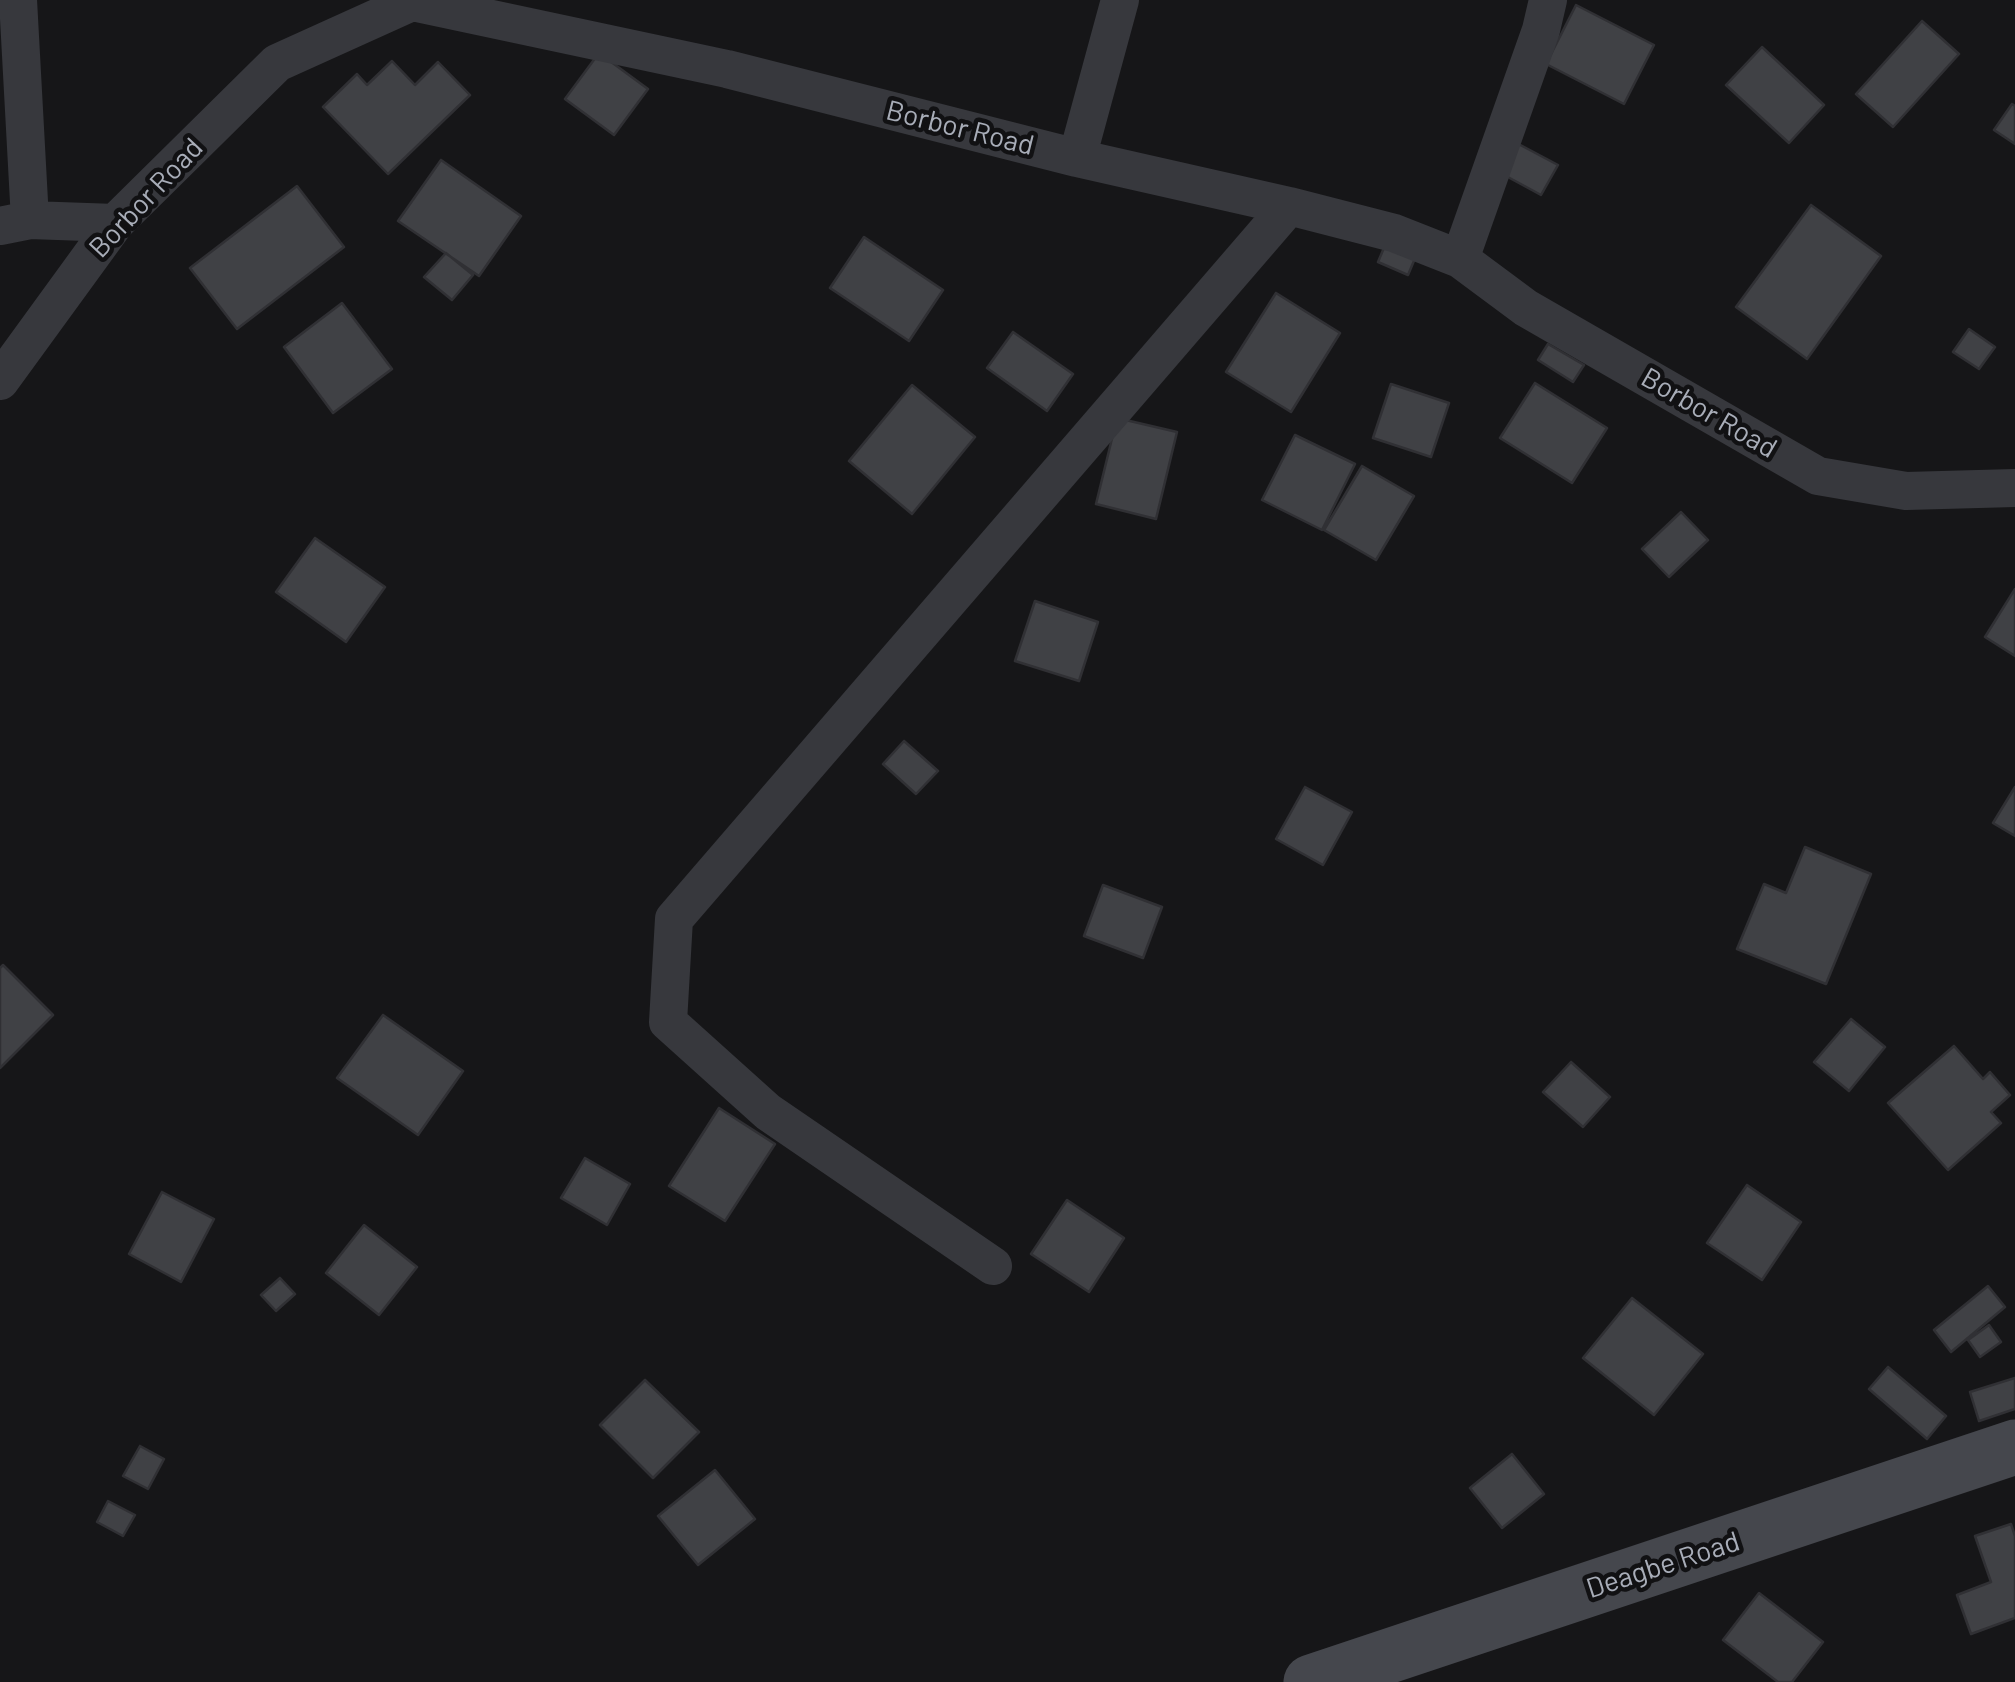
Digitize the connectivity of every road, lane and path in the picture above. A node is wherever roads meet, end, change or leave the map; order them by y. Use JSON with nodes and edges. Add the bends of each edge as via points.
{"nodes":[{"id":1,"x":18,"y":0,"type":"edge"},
{"id":2,"x":1120,"y":0,"type":"edge"},
{"id":3,"x":1548,"y":0,"type":"edge"},
{"id":4,"x":1078,"y":158,"type":"junction"},
{"id":5,"x":1289,"y":206,"type":"junction"},
{"id":6,"x":15,"y":223,"type":"edge"},
{"id":7,"x":115,"y":223,"type":"junction"},
{"id":8,"x":1460,"y":259,"type":"junction"},
{"id":9,"x":0,"y":381,"type":"edge"},
{"id":10,"x":2015,"y":488,"type":"edge"},
{"id":11,"x":993,"y":1266,"type":"dead end"},
{"id":12,"x":2015,"y":1447,"type":"edge"},
{"id":13,"x":1311,"y":1682,"type":"edge"}],
"edges":[{"from":1,"to":6,"type":"street"},
{"from":2,"to":4,"type":"street"},
{"from":3,"to":8,"type":"street"},
{"from":4,"to":5,"type":"street","name":"Borbor Road"},
{"from":4,"to":7,"type":"street","name":"Borbor Road","via":[[727,69],[412,2],[277,63]]},
{"from":5,"to":8,"type":"street","name":"Borbor Road","via":[[1394,232]]},
{"from":5,"to":11,"type":"street","via":[[674,919],[668,1022],[768,1112]]},
{"from":6,"to":7,"type":"street"},
{"from":7,"to":9,"type":"street","name":"Borbor Road"},
{"from":8,"to":10,"type":"street","name":"Borbor Road","via":[[1526,308],[1818,476],[1906,491]]},
{"from":12,"to":13,"type":"street","name":"Deagbe Road"}]}
